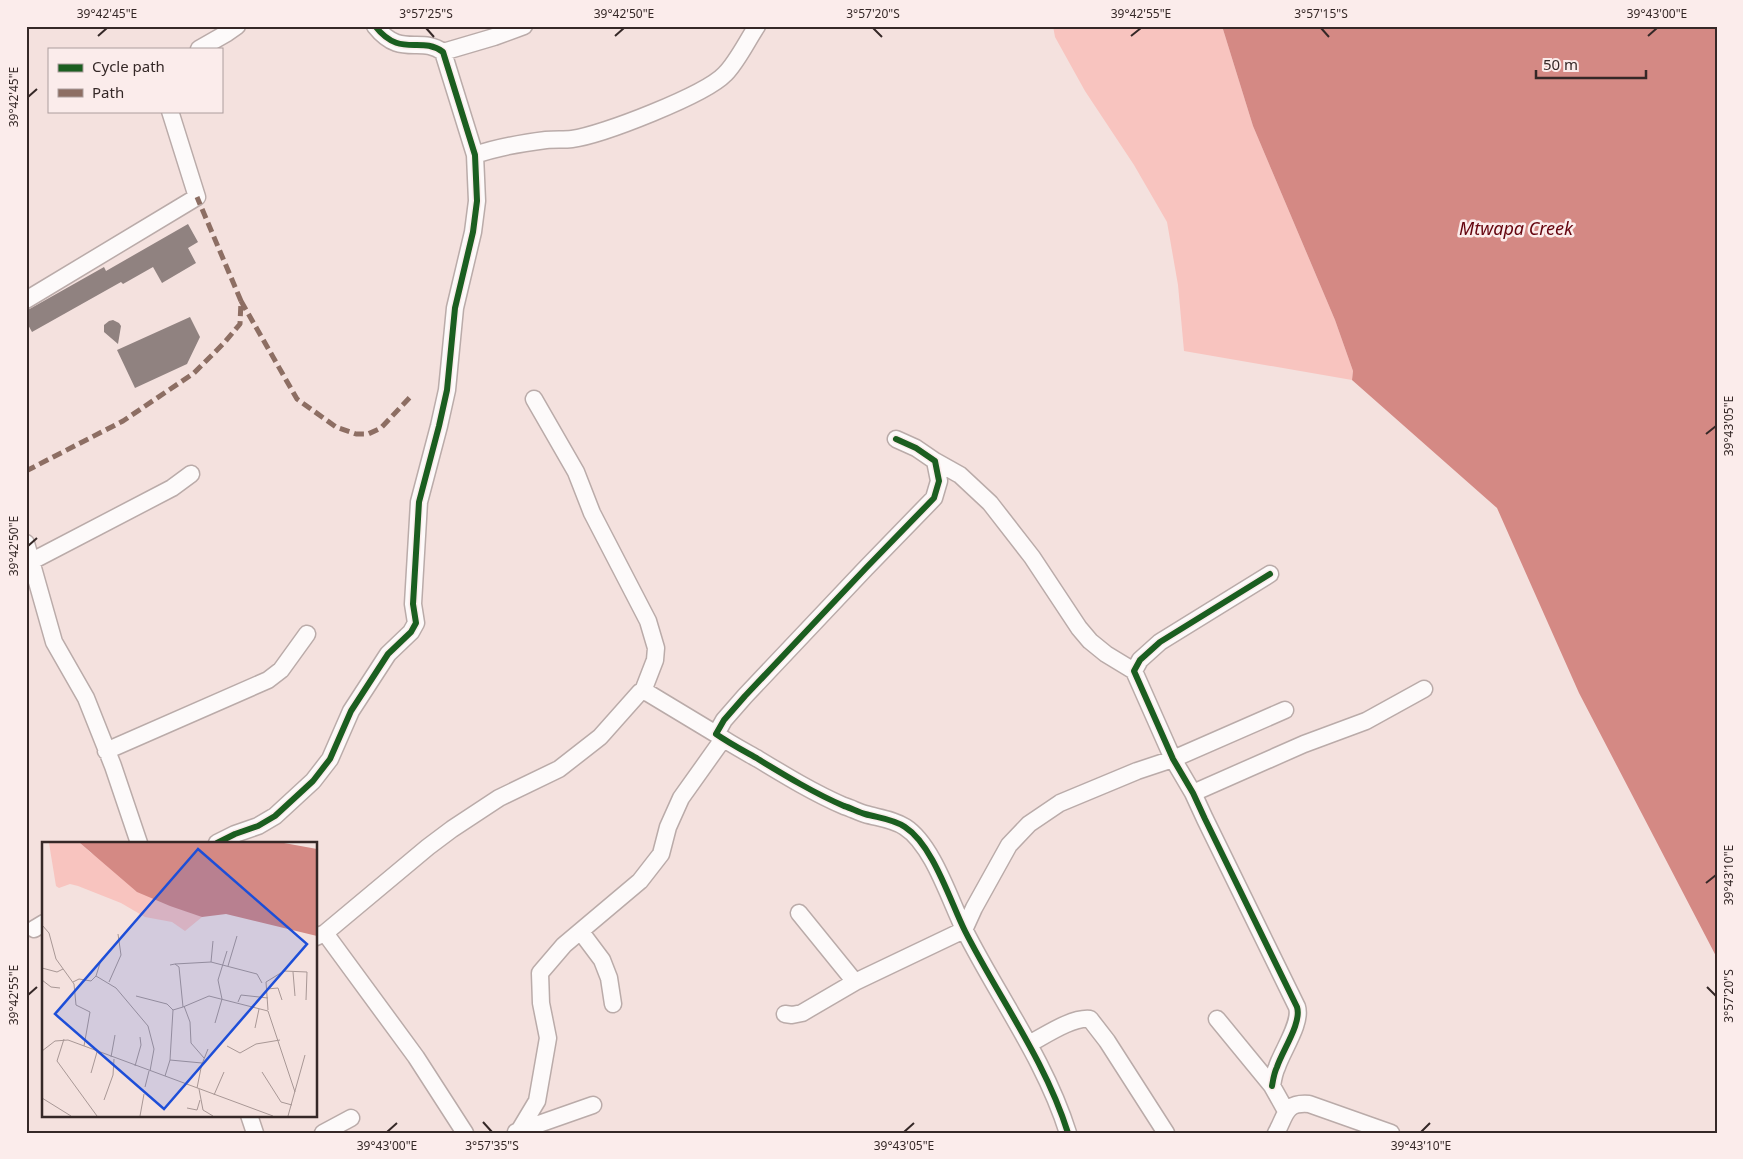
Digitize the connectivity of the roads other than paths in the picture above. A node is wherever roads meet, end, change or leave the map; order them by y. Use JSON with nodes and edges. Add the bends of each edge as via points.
{"nodes":[{"id":1,"x":236,"y":26,"type":"edge"},
{"id":2,"x":375,"y":26,"type":"edge"},
{"id":3,"x":524,"y":26,"type":"edge"},
{"id":4,"x":756,"y":26,"type":"edge"},
{"id":5,"x":201,"y":48,"type":"edge"},
{"id":6,"x":443,"y":52,"type":"junction"},
{"id":7,"x":170,"y":112,"type":"edge"},
{"id":8,"x":475,"y":155,"type":"junction"},
{"id":9,"x":26,"y":300,"type":"edge"},
{"id":10,"x":534,"y":399,"type":"dead end"},
{"id":11,"x":896,"y":438,"type":"dead end"},
{"id":12,"x":935,"y":461,"type":"junction"},
{"id":13,"x":191,"y":474,"type":"dead end"},
{"id":14,"x":26,"y":543,"type":"edge"},
{"id":15,"x":32,"y":561,"type":"junction"},
{"id":16,"x":1270,"y":574,"type":"dead end"},
{"id":17,"x":33,"y":594,"type":"edge"},
{"id":18,"x":307,"y":634,"type":"dead end"},
{"id":19,"x":1134,"y":671,"type":"junction"},
{"id":20,"x":1424,"y":689,"type":"dead end"},
{"id":21,"x":643,"y":691,"type":"junction"},
{"id":22,"x":1285,"y":710,"type":"dead end"},
{"id":23,"x":719,"y":736,"type":"junction"},
{"id":24,"x":106,"y":751,"type":"junction"},
{"id":25,"x":1173,"y":758,"type":"junction"},
{"id":26,"x":1193,"y":793,"type":"junction"},
{"id":27,"x":140,"y":842,"type":"edge"},
{"id":28,"x":219,"y":842,"type":"edge"},
{"id":29,"x":800,"y":913,"type":"dead end"},
{"id":30,"x":964,"y":930,"type":"junction"},
{"id":31,"x":581,"y":932,"type":"junction"},
{"id":32,"x":321,"y":935,"type":"edge"},
{"id":33,"x":855,"y":982,"type":"junction"},
{"id":34,"x":613,"y":1004,"type":"dead end"},
{"id":35,"x":785,"y":1014,"type":"dead end"},
{"id":36,"x":1218,"y":1019,"type":"dead end"},
{"id":37,"x":1029,"y":1044,"type":"junction"},
{"id":38,"x":1272,"y":1086,"type":"junction"},
{"id":39,"x":593,"y":1105,"type":"dead end"},
{"id":40,"x":1286,"y":1111,"type":"junction"},
{"id":41,"x":249,"y":1116,"type":"edge"},
{"id":42,"x":351,"y":1118,"type":"dead end"},
{"id":43,"x":517,"y":1132,"type":"edge"},
{"id":44,"x":255,"y":1133,"type":"edge"},
{"id":45,"x":323,"y":1133,"type":"edge"},
{"id":46,"x":465,"y":1133,"type":"edge"},
{"id":47,"x":1068,"y":1133,"type":"edge"},
{"id":48,"x":1166,"y":1133,"type":"edge"},
{"id":49,"x":1276,"y":1133,"type":"edge"},
{"id":50,"x":1391,"y":1133,"type":"edge"}],
"edges":[{"from":1,"to":5,"type":"street"},
{"from":2,"to":6,"type":"street","via":[[395,43],[432,46]]},
{"from":3,"to":6,"type":"street"},
{"from":4,"to":8,"type":"street","via":[[726,73],[680,100],[588,135],[505,146]]},
{"from":6,"to":8,"type":"street"},
{"from":7,"to":9,"type":"street","via":[[197,197]]},
{"from":8,"to":28,"type":"street","via":[[473,232],[455,308],[447,390],[419,502],[413,604],[416,623],[388,654],[351,711],[330,759],[313,781],[275,816]]},
{"from":10,"to":21,"type":"street","via":[[576,472],[592,513],[648,621],[656,660]]},
{"from":11,"to":12,"type":"street"},
{"from":12,"to":19,"type":"street","via":[[960,475],[990,503],[1090,641]]},
{"from":12,"to":23,"type":"street","via":[[939,481],[934,498],[745,696],[724,720]]},
{"from":13,"to":15,"type":"street","via":[[172,488]]},
{"from":14,"to":15,"type":"street"},
{"from":15,"to":17,"type":"street"},
{"from":16,"to":19,"type":"street","via":[[1160,642],[1140,660]]},
{"from":17,"to":24,"type":"street","via":[[54,642],[86,698]]},
{"from":18,"to":24,"type":"street","via":[[281,670],[268,680]]},
{"from":19,"to":25,"type":"street"},
{"from":20,"to":26,"type":"street","via":[[1366,721],[1304,744]]},
{"from":21,"to":23,"type":"street"},
{"from":21,"to":32,"type":"street","via":[[600,737],[559,769],[499,798],[452,829]]},
{"from":22,"to":25,"type":"street"},
{"from":23,"to":30,"type":"street","via":[[838,803],[906,827],[923,845]]},
{"from":23,"to":31,"type":"street","via":[[681,798],[661,854],[640,880]]},
{"from":24,"to":27,"type":"street"},
{"from":25,"to":26,"type":"street"},
{"from":25,"to":30,"type":"street","via":[[1060,803],[1029,824],[1009,845]]},
{"from":26,"to":38,"type":"street","via":[[1299,1013]]},
{"from":29,"to":33,"type":"street"},
{"from":30,"to":33,"type":"street"},
{"from":30,"to":37,"type":"street"},
{"from":31,"to":34,"type":"street","via":[[602,960]]},
{"from":31,"to":43,"type":"street","via":[[564,945],[540,974],[540,1003],[548,1038],[537,1101]]},
{"from":32,"to":46,"type":"street","via":[[416,1057]]},
{"from":33,"to":35,"type":"street","via":[[802,1012]]},
{"from":36,"to":38,"type":"street"},
{"from":37,"to":47,"type":"street","via":[[1061,1110]]},
{"from":37,"to":48,"type":"street","via":[[1074,1021],[1090,1020]]},
{"from":38,"to":40,"type":"street"},
{"from":39,"to":43,"type":"street"},
{"from":40,"to":49,"type":"street"},
{"from":40,"to":50,"type":"street","via":[[1298,1103],[1308,1104]]},
{"from":41,"to":44,"type":"street"},
{"from":42,"to":45,"type":"street"}]}
